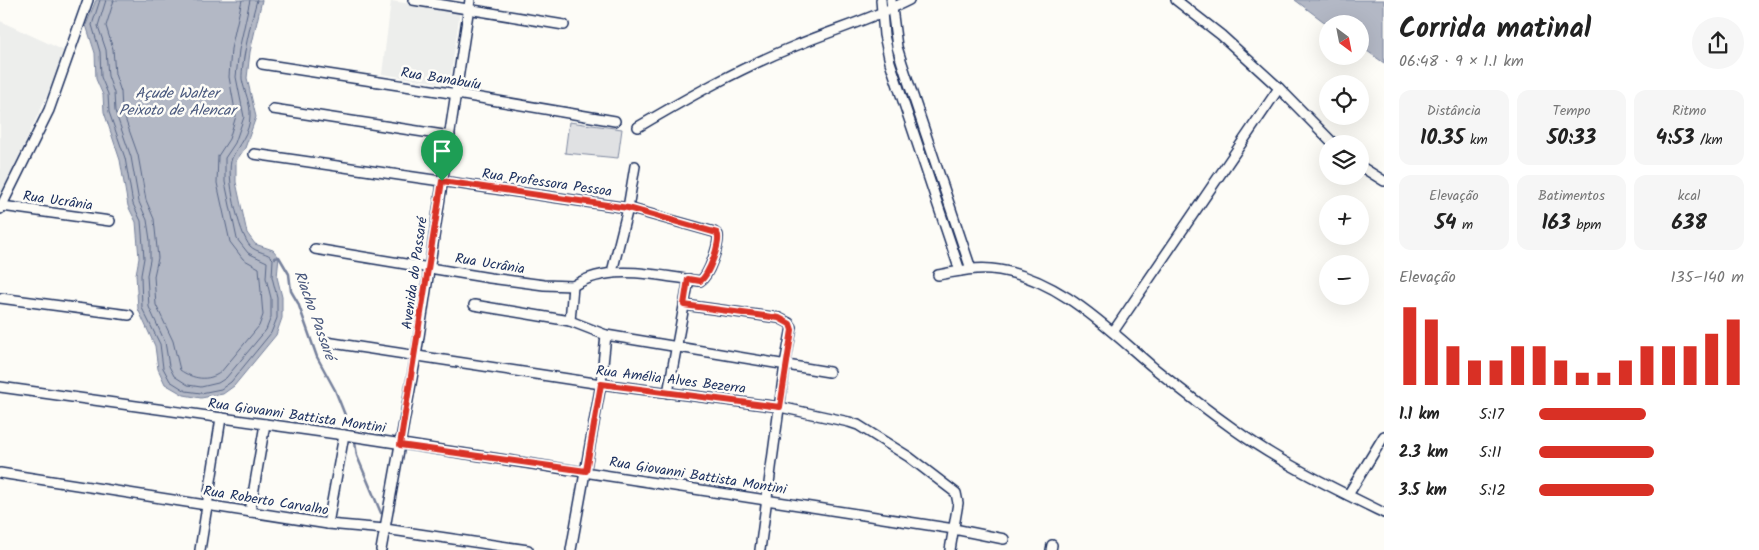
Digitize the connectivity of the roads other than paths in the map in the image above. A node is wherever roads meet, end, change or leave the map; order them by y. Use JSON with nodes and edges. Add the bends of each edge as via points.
{"nodes":[{"id":1,"x":88,"y":0,"type":"edge"},
{"id":2,"x":413,"y":0,"type":"edge"},
{"id":3,"x":881,"y":0,"type":"edge"},
{"id":4,"x":909,"y":0,"type":"edge"},
{"id":5,"x":1176,"y":0,"type":"edge"},
{"id":6,"x":470,"y":4,"type":"edge"},
{"id":7,"x":891,"y":4,"type":"edge"},
{"id":8,"x":882,"y":13,"type":"junction"},
{"id":9,"x":564,"y":25,"type":"dead end"},
{"id":10,"x":262,"y":64,"type":"dead end"},
{"id":11,"x":1279,"y":88,"type":"junction"},
{"id":12,"x":457,"y":94,"type":"junction"},
{"id":13,"x":273,"y":109,"type":"dead end"},
{"id":14,"x":615,"y":121,"type":"dead end"},
{"id":15,"x":638,"y":127,"type":"dead end"},
{"id":16,"x":1325,"y":135,"type":"edge"},
{"id":17,"x":450,"y":136,"type":"junction"},
{"id":18,"x":254,"y":154,"type":"dead end"},
{"id":19,"x":635,"y":166,"type":"dead end"},
{"id":20,"x":1369,"y":172,"type":"edge"},
{"id":21,"x":442,"y":181,"type":"junction"},
{"id":22,"x":1384,"y":181,"type":"edge"},
{"id":23,"x":1,"y":208,"type":"edge"},
{"id":24,"x":628,"y":208,"type":"junction"},
{"id":25,"x":110,"y":221,"type":"dead end"},
{"id":26,"x":315,"y":249,"type":"dead end"},
{"id":27,"x":429,"y":267,"type":"junction"},
{"id":28,"x":971,"y":269,"type":"junction"},
{"id":29,"x":960,"y":271,"type":"junction"},
{"id":30,"x":612,"y":272,"type":"junction"},
{"id":31,"x":938,"y":275,"type":"dead end"},
{"id":32,"x":688,"y":279,"type":"junction"},
{"id":33,"x":573,"y":286,"type":"junction"},
{"id":34,"x":0,"y":298,"type":"edge"},
{"id":35,"x":474,"y":305,"type":"dead end"},
{"id":36,"x":684,"y":305,"type":"junction"},
{"id":37,"x":129,"y":315,"type":"dead end"},
{"id":38,"x":570,"y":322,"type":"junction"},
{"id":39,"x":1113,"y":332,"type":"junction"},
{"id":40,"x":606,"y":335,"type":"junction"},
{"id":41,"x":326,"y":342,"type":"dead end"},
{"id":42,"x":676,"y":348,"type":"junction"},
{"id":43,"x":416,"y":356,"type":"junction"},
{"id":44,"x":785,"y":364,"type":"junction"},
{"id":45,"x":829,"y":372,"type":"dead end"},
{"id":46,"x":601,"y":384,"type":"junction"},
{"id":47,"x":0,"y":386,"type":"edge"},
{"id":48,"x":668,"y":393,"type":"junction"},
{"id":49,"x":780,"y":407,"type":"junction"},
{"id":50,"x":220,"y":418,"type":"junction"},
{"id":51,"x":265,"y":424,"type":"junction"},
{"id":52,"x":344,"y":435,"type":"junction"},
{"id":53,"x":1384,"y":436,"type":"edge"},
{"id":54,"x":400,"y":445,"type":"junction"},
{"id":55,"x":586,"y":471,"type":"junction"},
{"id":56,"x":0,"y":473,"type":"edge"},
{"id":57,"x":1348,"y":495,"type":"junction"},
{"id":58,"x":767,"y":499,"type":"junction"},
{"id":59,"x":207,"y":504,"type":"junction"},
{"id":60,"x":250,"y":512,"type":"junction"},
{"id":61,"x":1384,"y":513,"type":"edge"},
{"id":62,"x":328,"y":524,"type":"junction"},
{"id":63,"x":385,"y":529,"type":"junction"},
{"id":64,"x":954,"y":529,"type":"junction"},
{"id":65,"x":1004,"y":539,"type":"dead end"},
{"id":66,"x":200,"y":550,"type":"edge"},
{"id":67,"x":381,"y":550,"type":"edge"},
{"id":68,"x":528,"y":550,"type":"edge"},
{"id":69,"x":572,"y":550,"type":"edge"},
{"id":70,"x":760,"y":550,"type":"edge"},
{"id":71,"x":950,"y":550,"type":"edge"}],
"edges":[{"from":1,"to":23,"type":"street","via":[[49,110]]},
{"from":2,"to":6,"type":"street"},
{"from":3,"to":8,"type":"street"},
{"from":4,"to":7,"type":"street"},
{"from":5,"to":11,"type":"street","via":[[1221,35]]},
{"from":6,"to":9,"type":"street"},
{"from":6,"to":12,"type":"street","name":"Avenida do Passaré"},
{"from":7,"to":8,"type":"street"},
{"from":7,"to":28,"type":"street","via":[[902,63]]},
{"from":8,"to":15,"type":"street","via":[[766,59],[687,98]]},
{"from":8,"to":29,"type":"street","via":[[890,62]]},
{"from":10,"to":12,"type":"street","name":"Rua Banabuíu"},
{"from":11,"to":16,"type":"street"},
{"from":11,"to":39,"type":"street"},
{"from":12,"to":14,"type":"street","name":"Rua Banabuíu"},
{"from":12,"to":17,"type":"street","name":"Avenida do Passaré"},
{"from":13,"to":17,"type":"street"},
{"from":17,"to":21,"type":"street","name":"Avenida do Passaré"},
{"from":18,"to":21,"type":"street","name":"Rua Professora Pessoa"},
{"from":19,"to":24,"type":"street"},
{"from":20,"to":22,"type":"street"},
{"from":21,"to":24,"type":"street","name":"Rua Professora Pessoa"},
{"from":21,"to":27,"type":"street","name":"Avenida do Passaré"},
{"from":23,"to":25,"type":"street","name":"Rua Ucrânia"},
{"from":24,"to":30,"type":"street"},
{"from":24,"to":32,"type":"street","name":"Rua Professora Pessoa","via":[[714,232],[719,237],[706,277],[700,281]]},
{"from":26,"to":27,"type":"street","name":"Rua Ucrânia"},
{"from":27,"to":33,"type":"street","name":"Rua Ucrânia","via":[[518,282]]},
{"from":27,"to":43,"type":"street","name":"Avenida do Passaré"},
{"from":28,"to":29,"type":"street"},
{"from":28,"to":39,"type":"street","via":[[991,269],[1036,281],[1080,307]]},
{"from":29,"to":31,"type":"street"},
{"from":30,"to":32,"type":"street"},
{"from":30,"to":33,"type":"street","via":[[584,279]]},
{"from":32,"to":36,"type":"street"},
{"from":33,"to":38,"type":"street"},
{"from":34,"to":37,"type":"street"},
{"from":35,"to":38,"type":"street"},
{"from":36,"to":42,"type":"street"},
{"from":36,"to":44,"type":"street","via":[[779,318],[789,323],[792,330]]},
{"from":38,"to":40,"type":"street"},
{"from":39,"to":57,"type":"street","via":[[1176,386],[1235,430]]},
{"from":40,"to":42,"type":"street"},
{"from":40,"to":46,"type":"street"},
{"from":41,"to":43,"type":"street","name":"Rua Amélia Alves Bezerra"},
{"from":42,"to":44,"type":"street"},
{"from":42,"to":48,"type":"street"},
{"from":43,"to":46,"type":"street","name":"Rua Amélia Alves Bezerra"},
{"from":43,"to":54,"type":"street","name":"Avenida do Passaré"},
{"from":44,"to":45,"type":"street"},
{"from":44,"to":49,"type":"street"},
{"from":46,"to":48,"type":"street","name":"Rua Amélia Alves Bezerra"},
{"from":46,"to":55,"type":"street"},
{"from":47,"to":50,"type":"street","name":"Rua Giovanni Battista Montini"},
{"from":48,"to":49,"type":"street","name":"Rua Amélia Alves Bezerra"},
{"from":49,"to":58,"type":"street"},
{"from":49,"to":64,"type":"street","name":"Rua Amélia Alves Bezerra","via":[[858,425],[908,457],[956,494],[958,503]]},
{"from":50,"to":51,"type":"street","name":"Rua Giovanni Battista Montini"},
{"from":50,"to":59,"type":"street"},
{"from":51,"to":52,"type":"street","name":"Rua Giovanni Battista Montini"},
{"from":51,"to":60,"type":"street"},
{"from":52,"to":54,"type":"street","name":"Rua Giovanni Battista Montini"},
{"from":52,"to":62,"type":"street"},
{"from":53,"to":57,"type":"street"},
{"from":54,"to":55,"type":"street","name":"Rua Giovanni Battista Montini"},
{"from":54,"to":63,"type":"street","name":"Avenida do Passaré"},
{"from":55,"to":58,"type":"street","name":"Rua Giovanni Battista Montini"},
{"from":55,"to":69,"type":"street"},
{"from":56,"to":59,"type":"street","name":"Rua Roberto Carvalho"},
{"from":57,"to":61,"type":"street"},
{"from":58,"to":64,"type":"street","name":"Rua Giovanni Battista Montini"},
{"from":58,"to":70,"type":"street"},
{"from":59,"to":60,"type":"street","name":"Rua Roberto Carvalho"},
{"from":59,"to":66,"type":"street"},
{"from":60,"to":62,"type":"street","name":"Rua Roberto Carvalho"},
{"from":62,"to":63,"type":"street","name":"Rua Roberto Carvalho"},
{"from":63,"to":67,"type":"street","name":"Avenida do Passaré"},
{"from":63,"to":68,"type":"street","name":"Rua Roberto Carvalho"},
{"from":64,"to":65,"type":"street","name":"Rua Giovanni Battista Montini"},
{"from":64,"to":71,"type":"street"}]}
